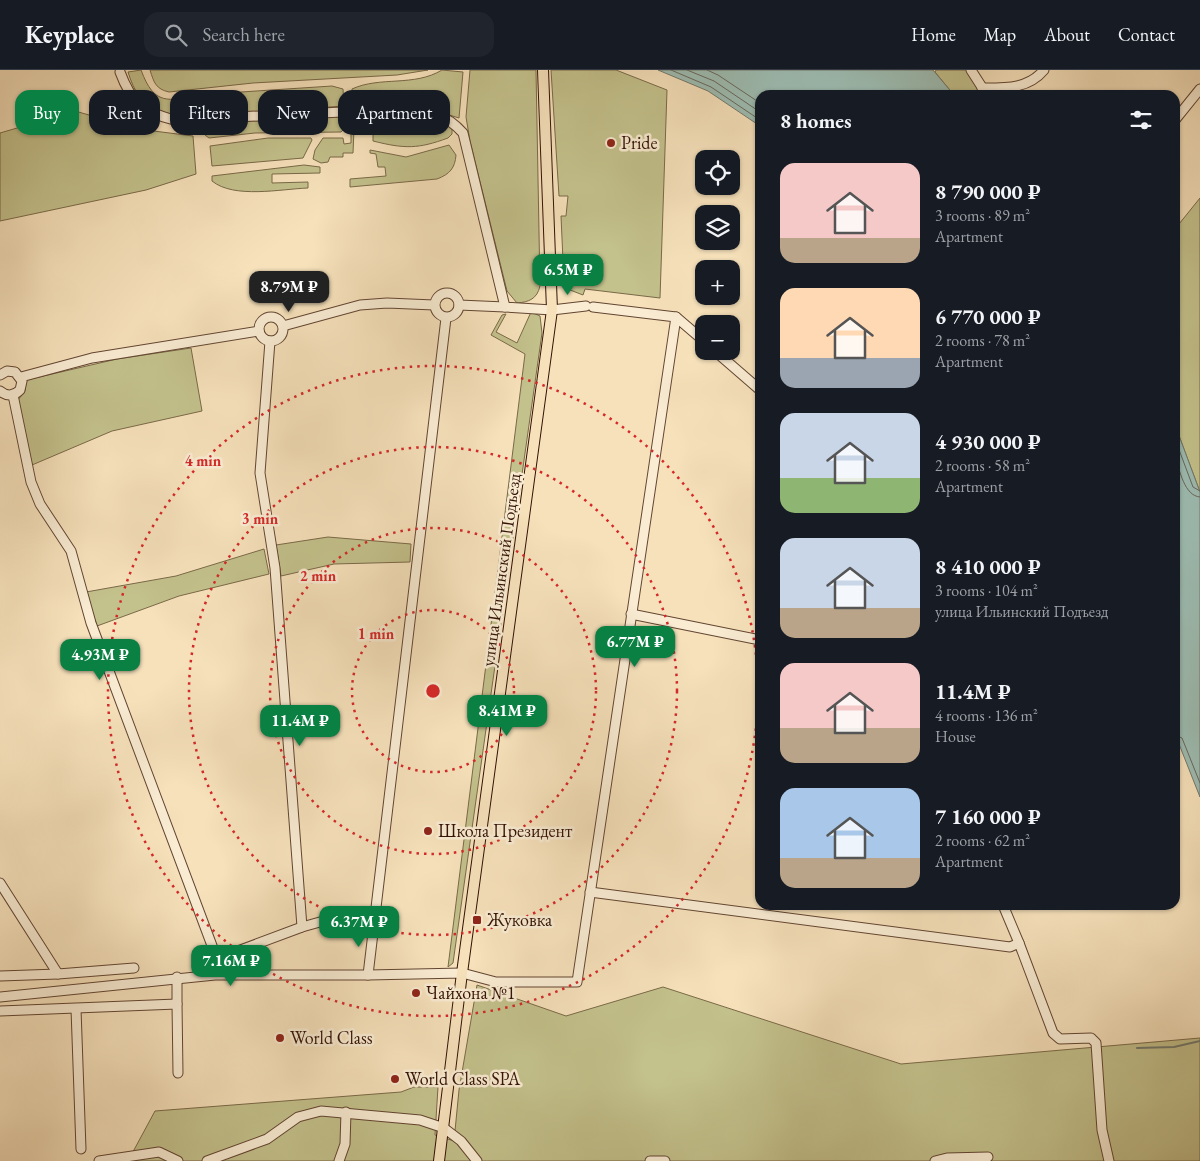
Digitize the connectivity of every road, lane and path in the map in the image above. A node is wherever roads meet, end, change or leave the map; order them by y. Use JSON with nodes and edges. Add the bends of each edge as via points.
{"nodes":[{"id":1,"x":543,"y":70,"type":"edge"},
{"id":2,"x":971,"y":70,"type":"edge"},
{"id":3,"x":1044,"y":70,"type":"edge"},
{"id":4,"x":120,"y":72,"type":"dead end"},
{"id":5,"x":1200,"y":89,"type":"edge"},
{"id":6,"x":983,"y":90,"type":"edge"},
{"id":7,"x":992,"y":90,"type":"edge"},
{"id":8,"x":1180,"y":114,"type":"edge"},
{"id":9,"x":434,"y":305,"type":"junction"},
{"id":10,"x":459,"y":305,"type":"junction"},
{"id":11,"x":505,"y":307,"type":"junction"},
{"id":12,"x":552,"y":310,"type":"junction"},
{"id":13,"x":446,"y":318,"type":"junction"},
{"id":14,"x":676,"y":318,"type":"junction"},
{"id":15,"x":283,"y":326,"type":"junction"},
{"id":16,"x":259,"y":331,"type":"junction"},
{"id":17,"x":695,"y":334,"type":"edge"},
{"id":18,"x":270,"y":341,"type":"junction"},
{"id":19,"x":725,"y":360,"type":"edge"},
{"id":20,"x":0,"y":375,"type":"edge"},
{"id":21,"x":21,"y":377,"type":"junction"},
{"id":22,"x":755,"y":386,"type":"edge"},
{"id":23,"x":0,"y":390,"type":"edge"},
{"id":24,"x":13,"y":395,"type":"junction"},
{"id":25,"x":631,"y":614,"type":"junction"},
{"id":26,"x":755,"y":639,"type":"edge"},
{"id":27,"x":0,"y":883,"type":"edge"},
{"id":28,"x":590,"y":892,"type":"junction"},
{"id":29,"x":1005,"y":910,"type":"edge"},
{"id":30,"x":374,"y":924,"type":"junction"},
{"id":31,"x":302,"y":927,"type":"junction"},
{"id":32,"x":1019,"y":943,"type":"junction"},
{"id":33,"x":134,"y":968,"type":"dead end"},
{"id":34,"x":462,"y":973,"type":"junction"},
{"id":35,"x":58,"y":974,"type":"junction"},
{"id":36,"x":368,"y":975,"type":"junction"},
{"id":37,"x":0,"y":976,"type":"edge"},
{"id":38,"x":177,"y":977,"type":"junction"},
{"id":39,"x":0,"y":997,"type":"edge"},
{"id":40,"x":177,"y":1004,"type":"junction"},
{"id":41,"x":76,"y":1009,"type":"junction"},
{"id":42,"x":0,"y":1011,"type":"edge"},
{"id":43,"x":178,"y":1073,"type":"dead end"},
{"id":44,"x":346,"y":1112,"type":"junction"},
{"id":45,"x":444,"y":1128,"type":"junction"},
{"id":46,"x":81,"y":1148,"type":"dead end"},
{"id":47,"x":988,"y":1157,"type":"dead end"},
{"id":48,"x":99,"y":1161,"type":"edge"},
{"id":49,"x":178,"y":1161,"type":"edge"},
{"id":50,"x":207,"y":1161,"type":"edge"},
{"id":51,"x":339,"y":1161,"type":"edge"},
{"id":52,"x":439,"y":1161,"type":"edge"},
{"id":53,"x":478,"y":1161,"type":"edge"},
{"id":54,"x":650,"y":1161,"type":"edge"},
{"id":55,"x":664,"y":1161,"type":"edge"},
{"id":56,"x":935,"y":1161,"type":"edge"},
{"id":57,"x":1109,"y":1161,"type":"edge"}],
"edges":[{"from":1,"to":12,"type":"main road","name":"улица Ильинский Подъезд"},
{"from":2,"to":6,"type":"street"},
{"from":3,"to":7,"type":"street","via":[[1035,81]]},
{"from":4,"to":11,"type":"street","via":[[126,89],[140,106],[174,120],[404,109],[433,111],[452,121],[463,133]]},
{"from":5,"to":8,"type":"street"},
{"from":9,"to":10,"type":"street","via":[[438,297],[449,293],[456,297]]},
{"from":9,"to":13,"type":"street","via":[[439,315]]},
{"from":9,"to":15,"type":"street","via":[[386,303],[360,306]]},
{"from":10,"to":11,"type":"street"},
{"from":10,"to":13,"type":"street","via":[[457,313]]},
{"from":11,"to":12,"type":"street"},
{"from":12,"to":14,"type":"street","via":[[589,307]]},
{"from":12,"to":34,"type":"main road","name":"улица Ильинский Подъезд"},
{"from":13,"to":30,"type":"street"},
{"from":14,"to":17,"type":"street"},
{"from":14,"to":25,"type":"street"},
{"from":15,"to":16,"type":"street","via":[[278,319],[269,316],[262,320]]},
{"from":15,"to":18,"type":"street","via":[[278,338]]},
{"from":16,"to":18,"type":"street","via":[[261,337]]},
{"from":16,"to":21,"type":"street","via":[[92,358]]},
{"from":18,"to":31,"type":"street","via":[[260,473],[275,568]]},
{"from":19,"to":22,"type":"street"},
{"from":20,"to":21,"type":"street","via":[[11,370]]},
{"from":21,"to":24,"type":"street","via":[[20,390]]},
{"from":23,"to":24,"type":"street","via":[[6,395]]},
{"from":24,"to":31,"type":"street","via":[[35,495],[71,551],[90,623],[214,951],[219,958]]},
{"from":25,"to":26,"type":"street"},
{"from":25,"to":28,"type":"street"},
{"from":27,"to":35,"type":"street"},
{"from":28,"to":32,"type":"street","via":[[1010,946]]},
{"from":28,"to":34,"type":"street","via":[[577,982],[496,982]]},
{"from":29,"to":32,"type":"street"},
{"from":30,"to":31,"type":"street","via":[[327,920]]},
{"from":30,"to":36,"type":"street"},
{"from":32,"to":57,"type":"street","via":[[1053,1033],[1060,1039],[1091,1038],[1096,1043],[1102,1130]]},
{"from":33,"to":35,"type":"street"},
{"from":34,"to":36,"type":"street"},
{"from":34,"to":45,"type":"main road","name":"улица Ильинский Подъезд"},
{"from":35,"to":37,"type":"street"},
{"from":36,"to":38,"type":"street"},
{"from":38,"to":39,"type":"street"},
{"from":38,"to":40,"type":"street"},
{"from":40,"to":41,"type":"street"},
{"from":40,"to":43,"type":"street"},
{"from":41,"to":42,"type":"street"},
{"from":41,"to":46,"type":"street"},
{"from":44,"to":45,"type":"street","via":[[420,1120]]},
{"from":44,"to":50,"type":"street","via":[[308,1112],[267,1139]]},
{"from":44,"to":51,"type":"street","via":[[345,1144]]},
{"from":45,"to":52,"type":"main road","name":"улица Ильинский Подъезд"},
{"from":45,"to":53,"type":"street","via":[[461,1141]]},
{"from":47,"to":56,"type":"street"},
{"from":48,"to":49,"type":"street","via":[[159,1152]]},
{"from":54,"to":55,"type":"street"}]}
